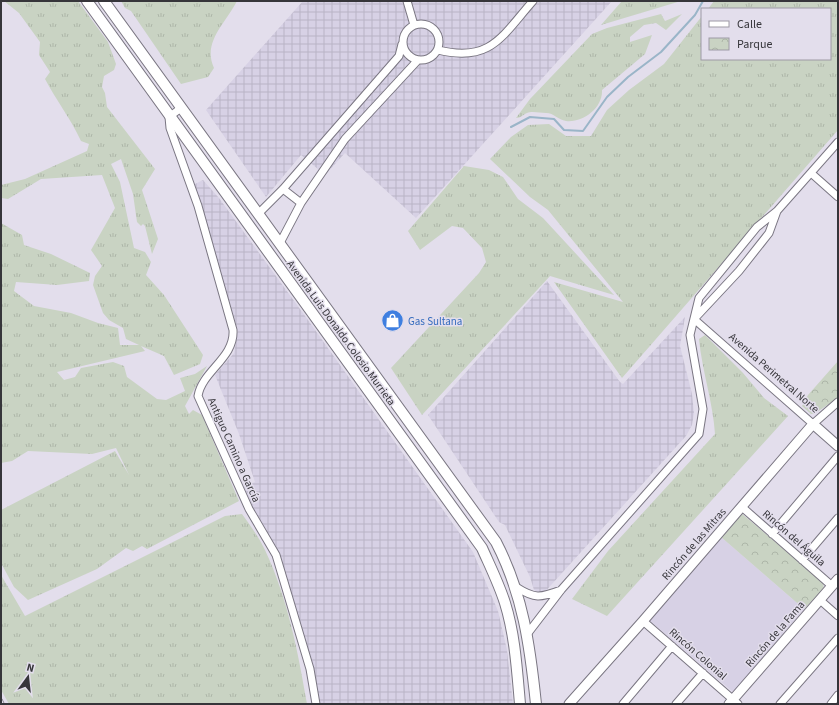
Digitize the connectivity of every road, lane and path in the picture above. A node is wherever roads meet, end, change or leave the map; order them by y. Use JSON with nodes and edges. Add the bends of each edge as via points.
{"nodes":[{"id":1,"x":87,"y":1,"type":"edge"},
{"id":2,"x":104,"y":1,"type":"edge"},
{"id":3,"x":407,"y":1,"type":"edge"},
{"id":4,"x":533,"y":1,"type":"edge"},
{"id":5,"x":414,"y":25,"type":"junction"},
{"id":6,"x":402,"y":44,"type":"junction"},
{"id":7,"x":438,"y":50,"type":"junction"},
{"id":8,"x":418,"y":60,"type":"junction"},
{"id":9,"x":181,"y":108,"type":"junction"},
{"id":10,"x":169,"y":117,"type":"junction"},
{"id":11,"x":838,"y":142,"type":"edge"},
{"id":12,"x":811,"y":172,"type":"junction"},
{"id":13,"x":283,"y":189,"type":"junction"},
{"id":14,"x":838,"y":197,"type":"edge"},
{"id":15,"x":301,"y":203,"type":"junction"},
{"id":16,"x":777,"y":210,"type":"junction"},
{"id":17,"x":258,"y":214,"type":"junction"},
{"id":18,"x":280,"y":243,"type":"junction"},
{"id":19,"x":694,"y":318,"type":"junction"},
{"id":20,"x":838,"y":402,"type":"edge"},
{"id":21,"x":813,"y":424,"type":"junction"},
{"id":22,"x":838,"y":446,"type":"edge"},
{"id":23,"x":838,"y":456,"type":"edge"},
{"id":24,"x":455,"y":484,"type":"junction"},
{"id":25,"x":442,"y":492,"type":"junction"},
{"id":26,"x":742,"y":507,"type":"junction"},
{"id":27,"x":838,"y":518,"type":"edge"},
{"id":28,"x":772,"y":534,"type":"junction"},
{"id":29,"x":802,"y":560,"type":"junction"},
{"id":30,"x":835,"y":583,"type":"edge"},
{"id":31,"x":516,"y":587,"type":"junction"},
{"id":32,"x":561,"y":590,"type":"junction"},
{"id":33,"x":820,"y":600,"type":"junction"},
{"id":34,"x":838,"y":616,"type":"edge"},
{"id":35,"x":643,"y":621,"type":"junction"},
{"id":36,"x":528,"y":633,"type":"junction"},
{"id":37,"x":838,"y":638,"type":"edge"},
{"id":38,"x":672,"y":646,"type":"junction"},
{"id":39,"x":703,"y":673,"type":"junction"},
{"id":40,"x":838,"y":696,"type":"edge"},
{"id":41,"x":734,"y":702,"type":"edge"},
{"id":42,"x":316,"y":704,"type":"edge"},
{"id":43,"x":520,"y":704,"type":"edge"},
{"id":44,"x":536,"y":704,"type":"edge"},
{"id":45,"x":569,"y":704,"type":"edge"},
{"id":46,"x":623,"y":704,"type":"edge"},
{"id":47,"x":676,"y":704,"type":"edge"},
{"id":48,"x":780,"y":704,"type":"edge"},
{"id":49,"x":831,"y":704,"type":"edge"}],
"edges":[{"from":1,"to":10,"type":"main road","name":"Avenida Luis Donaldo Colosio Murrieta"},
{"from":2,"to":9,"type":"main road","name":"Avenida Luis Donaldo Colosio Murrieta"},
{"from":3,"to":5,"type":"street"},
{"from":4,"to":7,"type":"street","via":[[495,44],[485,50],[464,54]]},
{"from":5,"to":6,"type":"street","via":[[405,33]]},
{"from":5,"to":7,"type":"street","via":[[426,25],[436,32]]},
{"from":6,"to":8,"type":"street","via":[[407,55]]},
{"from":6,"to":13,"type":"street","via":[[399,56]]},
{"from":7,"to":8,"type":"street","via":[[430,58]]},
{"from":8,"to":15,"type":"street","via":[[345,139]]},
{"from":9,"to":10,"type":"street"},
{"from":9,"to":17,"type":"main road","name":"Avenida Luis Donaldo Colosio Murrieta"},
{"from":10,"to":25,"type":"main road","name":"Avenida Luis Donaldo Colosio Murrieta"},
{"from":10,"to":42,"type":"street","name":"Antiguo Camino a García","via":[[170,128],[198,206],[233,330],[232,345],[204,383],[198,396],[249,509],[276,556],[310,668]]},
{"from":11,"to":12,"type":"street"},
{"from":12,"to":14,"type":"street"},
{"from":12,"to":16,"type":"street"},
{"from":13,"to":15,"type":"street"},
{"from":13,"to":17,"type":"street"},
{"from":15,"to":18,"type":"street"},
{"from":16,"to":19,"type":"street","via":[[769,233],[739,271]]},
{"from":16,"to":19,"type":"street","via":[[757,227],[700,298]]},
{"from":17,"to":18,"type":"main road","name":"Avenida Luis Donaldo Colosio Murrieta"},
{"from":18,"to":24,"type":"main road","name":"Avenida Luis Donaldo Colosio Murrieta"},
{"from":19,"to":21,"type":"street","name":"Avenida Perimetral Norte"},
{"from":19,"to":32,"type":"street","via":[[690,335],[703,409],[699,434]]},
{"from":20,"to":21,"type":"street","name":"Rincón de las Mitras"},
{"from":21,"to":22,"type":"street","name":"Avenida Perimetral Norte"},
{"from":21,"to":26,"type":"street","name":"Rincón de las Mitras"},
{"from":23,"to":28,"type":"street"},
{"from":24,"to":25,"type":"main road"},
{"from":24,"to":31,"type":"main road","name":"Avenida Luis Donaldo Colosio Murrieta","via":[[496,542]]},
{"from":25,"to":43,"type":"main road","name":"Avenida Luis Donaldo Colosio Murrieta","via":[[482,548],[501,591],[515,648]]},
{"from":26,"to":28,"type":"street","name":"Rincón del Águila"},
{"from":26,"to":35,"type":"street","name":"Rincón de las Mitras"},
{"from":27,"to":29,"type":"street"},
{"from":28,"to":29,"type":"street","name":"Rincón del Águila"},
{"from":29,"to":30,"type":"street","name":"Rincón del Águila"},
{"from":30,"to":33,"type":"street","name":"Rincón de la Fama"},
{"from":31,"to":32,"type":"street","via":[[534,597]]},
{"from":31,"to":36,"type":"main road","name":"Avenida Luis Donaldo Colosio Murrieta"},
{"from":32,"to":36,"type":"street"},
{"from":33,"to":34,"type":"street"},
{"from":33,"to":41,"type":"street","name":"Rincón de la Fama"},
{"from":35,"to":38,"type":"street","name":"Rincón Colonial"},
{"from":35,"to":45,"type":"street","name":"Rincón de las Mitras"},
{"from":36,"to":44,"type":"main road","name":"Avenida Luis Donaldo Colosio Murrieta"},
{"from":37,"to":48,"type":"street"},
{"from":38,"to":39,"type":"street","name":"Rincón Colonial"},
{"from":38,"to":46,"type":"street"},
{"from":39,"to":41,"type":"street","name":"Rincón Colonial"},
{"from":39,"to":47,"type":"street"},
{"from":40,"to":49,"type":"street"}]}
